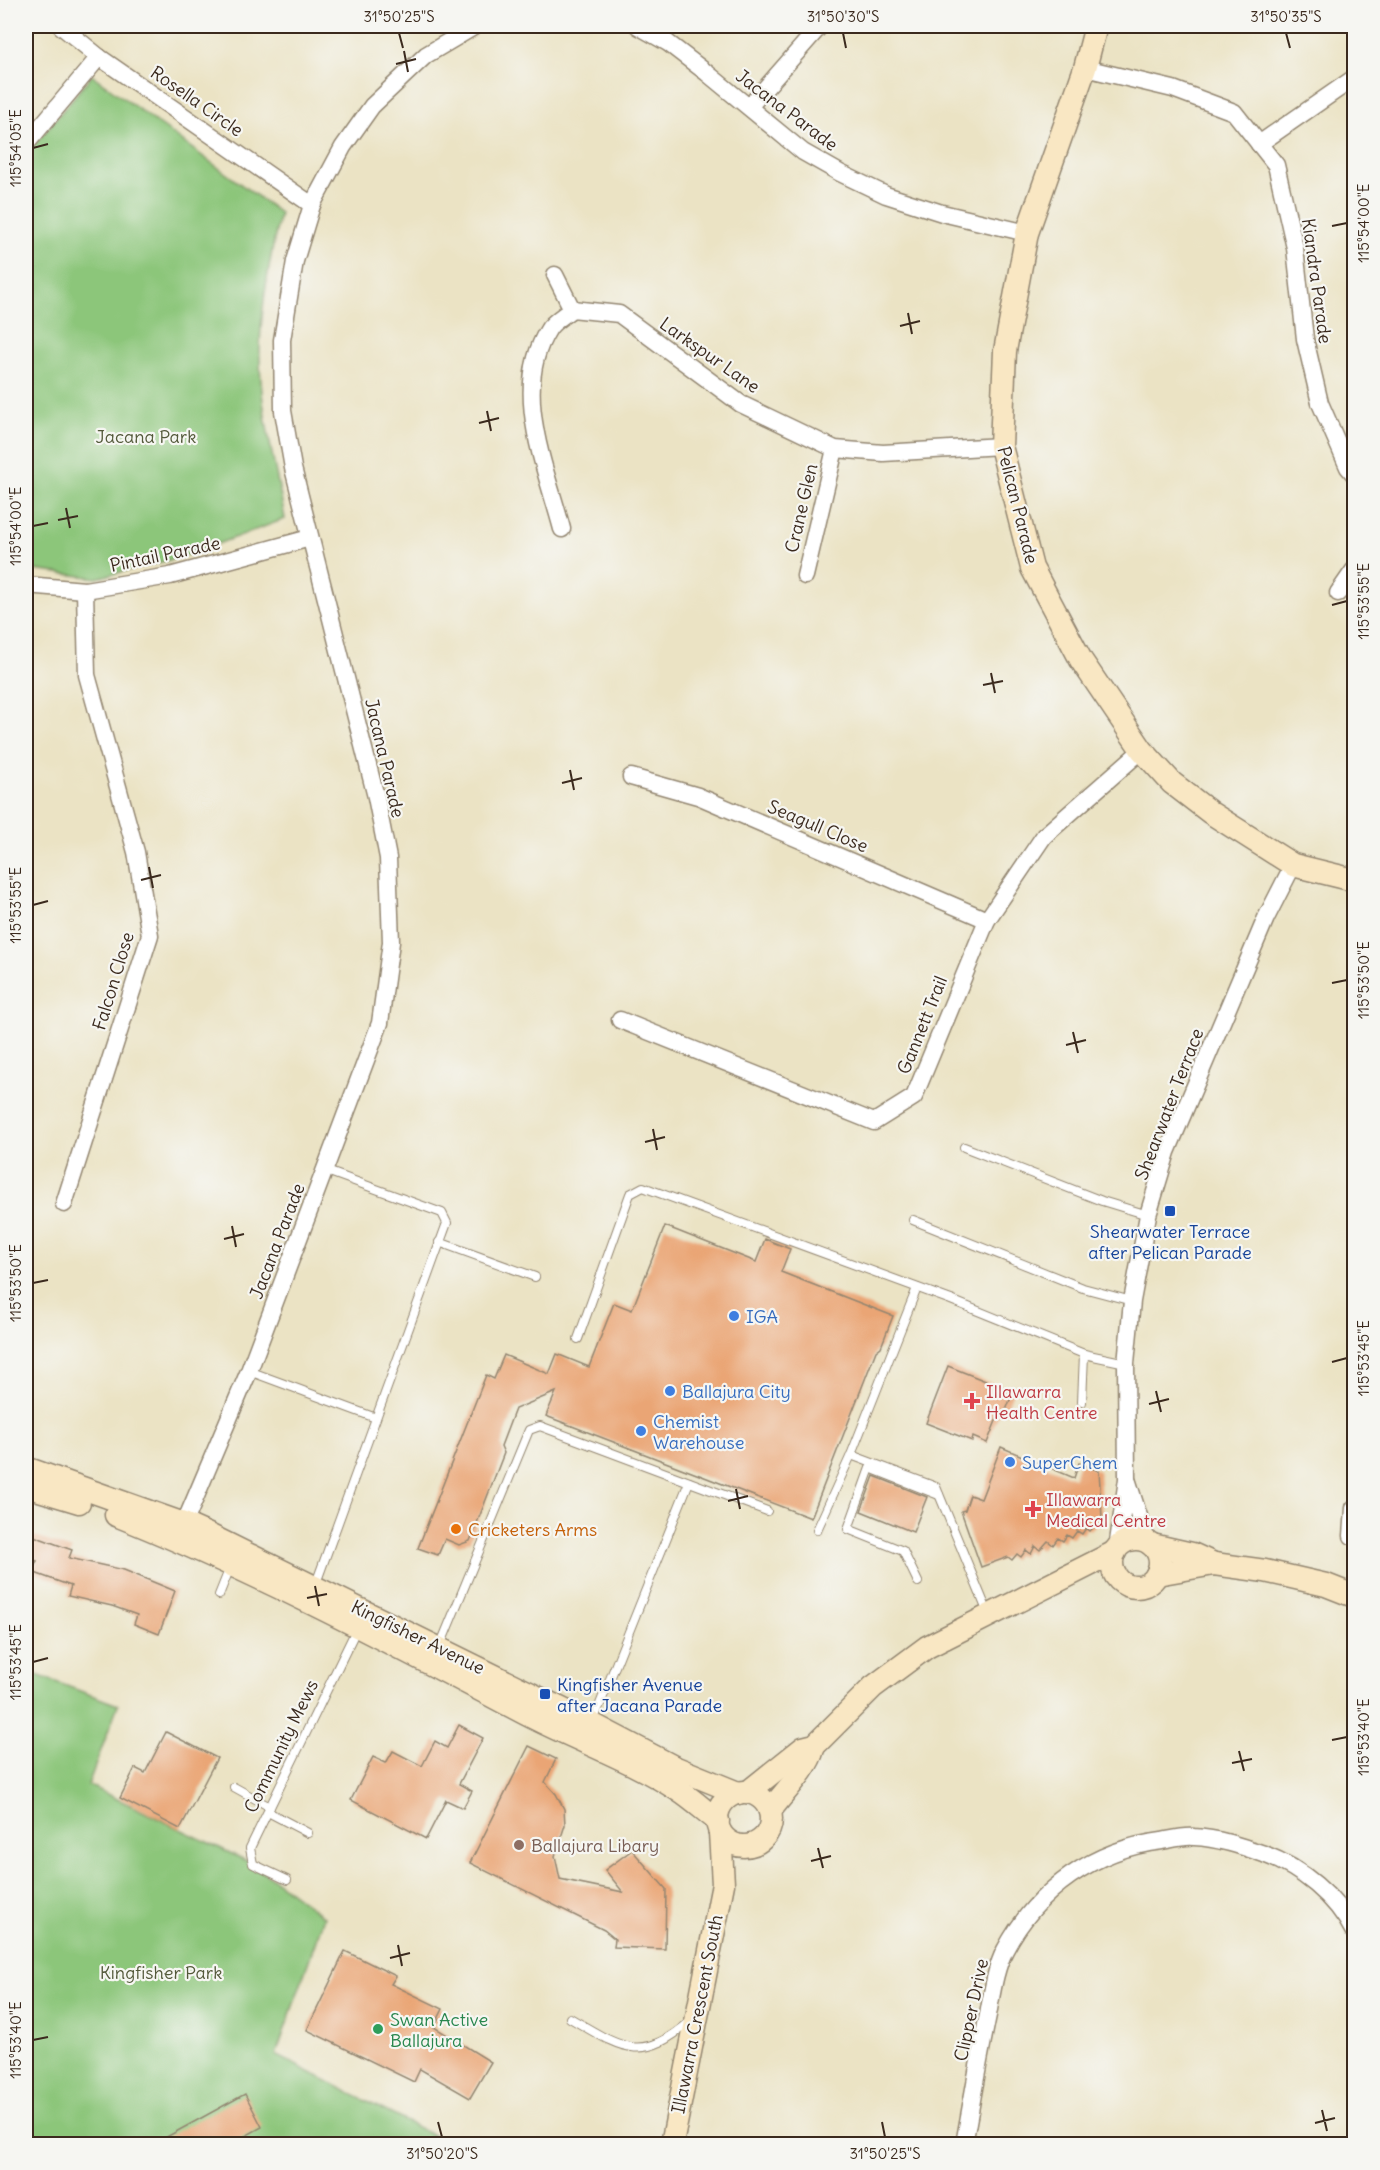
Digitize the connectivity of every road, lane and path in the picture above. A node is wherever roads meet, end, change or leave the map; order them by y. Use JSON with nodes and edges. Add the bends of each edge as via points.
{"nodes":[{"id":1,"x":61,"y":26,"type":"edge"},
{"id":2,"x":475,"y":26,"type":"edge"},
{"id":3,"x":638,"y":26,"type":"edge"},
{"id":4,"x":820,"y":26,"type":"edge"},
{"id":5,"x":1096,"y":26,"type":"edge"},
{"id":6,"x":99,"y":57,"type":"junction"},
{"id":7,"x":1085,"y":68,"type":"junction"},
{"id":8,"x":1354,"y":78,"type":"edge"},
{"id":9,"x":749,"y":107,"type":"junction"},
{"id":10,"x":26,"y":144,"type":"edge"},
{"id":11,"x":1259,"y":144,"type":"junction"},
{"id":12,"x":312,"y":205,"type":"junction"},
{"id":13,"x":1027,"y":233,"type":"junction"},
{"id":14,"x":555,"y":275,"type":"dead end"},
{"id":15,"x":572,"y":309,"type":"junction"},
{"id":16,"x":1001,"y":446,"type":"junction"},
{"id":17,"x":835,"y":449,"type":"junction"},
{"id":18,"x":1354,"y":474,"type":"edge"},
{"id":19,"x":562,"y":529,"type":"dead end"},
{"id":20,"x":310,"y":538,"type":"junction"},
{"id":21,"x":1354,"y":570,"type":"edge"},
{"id":22,"x":805,"y":576,"type":"dead end"},
{"id":23,"x":26,"y":585,"type":"edge"},
{"id":24,"x":85,"y":590,"type":"junction"},
{"id":25,"x":1338,"y":593,"type":"dead end"},
{"id":26,"x":1142,"y":750,"type":"junction"},
{"id":27,"x":631,"y":777,"type":"dead end"},
{"id":28,"x":1293,"y":865,"type":"junction"},
{"id":29,"x":1354,"y":880,"type":"edge"},
{"id":30,"x":987,"y":920,"type":"junction"},
{"id":31,"x":620,"y":1020,"type":"dead end"},
{"id":32,"x":964,"y":1147,"type":"dead end"},
{"id":33,"x":324,"y":1170,"type":"junction"},
{"id":34,"x":64,"y":1204,"type":"dead end"},
{"id":35,"x":1148,"y":1215,"type":"junction"},
{"id":36,"x":913,"y":1220,"type":"dead end"},
{"id":37,"x":439,"y":1242,"type":"junction"},
{"id":38,"x":535,"y":1277,"type":"dead end"},
{"id":39,"x":917,"y":1288,"type":"junction"},
{"id":40,"x":1132,"y":1301,"type":"junction"},
{"id":41,"x":578,"y":1340,"type":"dead end"},
{"id":42,"x":1084,"y":1354,"type":"junction"},
{"id":43,"x":1126,"y":1363,"type":"junction"},
{"id":44,"x":249,"y":1371,"type":"junction"},
{"id":45,"x":1082,"y":1402,"type":"dead end"},
{"id":46,"x":376,"y":1418,"type":"junction"},
{"id":47,"x":851,"y":1455,"type":"junction"},
{"id":48,"x":26,"y":1468,"type":"edge"},
{"id":49,"x":1127,"y":1479,"type":"junction"},
{"id":50,"x":689,"y":1482,"type":"junction"},
{"id":51,"x":26,"y":1486,"type":"edge"},
{"id":52,"x":939,"y":1496,"type":"junction"},
{"id":53,"x":1354,"y":1508,"type":"edge"},
{"id":54,"x":767,"y":1511,"type":"dead end"},
{"id":55,"x":817,"y":1530,"type":"dead end"},
{"id":56,"x":180,"y":1532,"type":"junction"},
{"id":57,"x":1352,"y":1536,"type":"dead end"},
{"id":58,"x":1150,"y":1543,"type":"junction"},
{"id":59,"x":1116,"y":1550,"type":"junction"},
{"id":60,"x":235,"y":1557,"type":"junction"},
{"id":61,"x":1214,"y":1564,"type":"junction"},
{"id":62,"x":1157,"y":1574,"type":"junction"},
{"id":63,"x":1117,"y":1577,"type":"junction"},
{"id":64,"x":918,"y":1582,"type":"dead end"},
{"id":65,"x":1053,"y":1584,"type":"junction"},
{"id":66,"x":219,"y":1595,"type":"dead end"},
{"id":67,"x":312,"y":1595,"type":"junction"},
{"id":68,"x":1354,"y":1596,"type":"edge"},
{"id":69,"x":988,"y":1614,"type":"junction"},
{"id":70,"x":361,"y":1619,"type":"junction"},
{"id":71,"x":436,"y":1656,"type":"junction"},
{"id":72,"x":588,"y":1732,"type":"junction"},
{"id":73,"x":814,"y":1745,"type":"junction"},
{"id":74,"x":234,"y":1787,"type":"dead end"},
{"id":75,"x":743,"y":1793,"type":"junction"},
{"id":76,"x":269,"y":1810,"type":"junction"},
{"id":77,"x":770,"y":1811,"type":"junction"},
{"id":78,"x":719,"y":1827,"type":"junction"},
{"id":79,"x":308,"y":1833,"type":"dead end"},
{"id":80,"x":747,"y":1846,"type":"junction"},
{"id":81,"x":286,"y":1880,"type":"dead end"},
{"id":82,"x":723,"y":1884,"type":"junction"},
{"id":83,"x":1354,"y":1932,"type":"edge"},
{"id":84,"x":570,"y":2018,"type":"dead end"},
{"id":85,"x":696,"y":2018,"type":"junction"},
{"id":86,"x":672,"y":2145,"type":"edge"},
{"id":87,"x":964,"y":2145,"type":"edge"}],
"edges":[{"from":1,"to":6,"type":"street","name":"Rosella Circle"},
{"from":2,"to":12,"type":"street","name":"Jacana Parade","via":[[426,55],[372,106],[343,147]]},
{"from":3,"to":9,"type":"street","name":"Jacana Parade","via":[[668,43]]},
{"from":4,"to":9,"type":"street"},
{"from":5,"to":7,"type":"street","name":"Pelican Parade"},
{"from":6,"to":10,"type":"street"},
{"from":6,"to":12,"type":"street","name":"Rosella Circle"},
{"from":7,"to":11,"type":"street","name":"Kiandra Parade","via":[[1173,89],[1234,112]]},
{"from":7,"to":13,"type":"street","name":"Pelican Parade"},
{"from":8,"to":11,"type":"street"},
{"from":9,"to":13,"type":"street","name":"Jacana Parade","via":[[803,152],[886,195]]},
{"from":11,"to":18,"type":"street","name":"Kiandra Parade","via":[[1276,165],[1286,207],[1295,248],[1305,339],[1320,404]]},
{"from":12,"to":20,"type":"street","name":"Jacana Parade","via":[[295,261],[282,340],[283,411],[292,468]]},
{"from":13,"to":16,"type":"street","name":"Pelican Parade","via":[[1005,351]]},
{"from":14,"to":15,"type":"street"},
{"from":15,"to":17,"type":"street","name":"Larkspur Lane","via":[[619,314],[741,404]]},
{"from":15,"to":19,"type":"street","via":[[548,328],[531,370],[534,423]]},
{"from":16,"to":17,"type":"street","name":"Larkspur Lane","via":[[883,453]]},
{"from":16,"to":26,"type":"street","name":"Pelican Parade","via":[[1032,568],[1081,660]]},
{"from":17,"to":22,"type":"street","name":"Crane Glen"},
{"from":20,"to":24,"type":"street","name":"Pintail Parade","via":[[170,576]]},
{"from":20,"to":33,"type":"street","name":"Jacana Parade","via":[[376,797],[388,858],[391,942],[380,1023]]},
{"from":21,"to":25,"type":"street"},
{"from":23,"to":24,"type":"street","name":"Pintail Parade"},
{"from":24,"to":34,"type":"street","name":"Falcon Close","via":[[87,675],[136,852],[150,935]]},
{"from":26,"to":28,"type":"street","name":"Pelican Parade","via":[[1172,783],[1210,813]]},
{"from":26,"to":30,"type":"street","name":"Gannett Trail","via":[[1044,836]]},
{"from":27,"to":30,"type":"street","name":"Seagull Close","via":[[698,796]]},
{"from":28,"to":29,"type":"street","name":"Pelican Parade"},
{"from":28,"to":35,"type":"street","name":"Shearwater Terrace","via":[[1266,918],[1167,1152]]},
{"from":30,"to":31,"type":"street","name":"Gannett Trail","via":[[914,1097],[874,1122]]},
{"from":32,"to":35,"type":"lane"},
{"from":33,"to":37,"type":"lane","via":[[442,1213],[447,1222]]},
{"from":33,"to":44,"type":"street","name":"Jacana Parade"},
{"from":35,"to":40,"type":"street","name":"Shearwater Terrace"},
{"from":36,"to":40,"type":"lane","via":[[1083,1288]]},
{"from":37,"to":38,"type":"lane"},
{"from":37,"to":46,"type":"lane"},
{"from":39,"to":41,"type":"lane","via":[[643,1187],[630,1194]]},
{"from":39,"to":42,"type":"lane"},
{"from":39,"to":47,"type":"lane"},
{"from":40,"to":43,"type":"street","name":"Shearwater Terrace"},
{"from":42,"to":43,"type":"lane"},
{"from":42,"to":45,"type":"lane"},
{"from":43,"to":49,"type":"street","name":"Shearwater Terrace"},
{"from":44,"to":46,"type":"lane"},
{"from":44,"to":56,"type":"street","name":"Jacana Parade"},
{"from":46,"to":67,"type":"lane"},
{"from":47,"to":52,"type":"lane","via":[[936,1487]]},
{"from":47,"to":55,"type":"lane"},
{"from":48,"to":56,"type":"street","name":"Kingfisher Avenue"},
{"from":49,"to":58,"type":"street","name":"Shearwater Terrace"},
{"from":49,"to":59,"type":"street","name":"Shearwater Terrace"},
{"from":50,"to":54,"type":"lane"},
{"from":50,"to":71,"type":"lane","via":[[540,1426],[529,1430]]},
{"from":50,"to":72,"type":"lane"},
{"from":51,"to":56,"type":"street","name":"Kingfisher Avenue"},
{"from":52,"to":64,"type":"lane","via":[[870,1468],[848,1529],[903,1551]]},
{"from":52,"to":69,"type":"lane"},
{"from":53,"to":57,"type":"street"},
{"from":56,"to":60,"type":"street","name":"Kingfisher Avenue"},
{"from":58,"to":59,"type":"street","via":[[1137,1539]]},
{"from":58,"to":61,"type":"street"},
{"from":58,"to":62,"type":"street","via":[[1158,1554]]},
{"from":59,"to":63,"type":"street","via":[[1113,1565]]},
{"from":59,"to":65,"type":"street"},
{"from":60,"to":66,"type":"lane"},
{"from":60,"to":67,"type":"street","name":"Kingfisher Avenue"},
{"from":61,"to":62,"type":"street"},
{"from":61,"to":68,"type":"street","via":[[1285,1575]]},
{"from":62,"to":63,"type":"street","via":[[1142,1586],[1128,1585]]},
{"from":63,"to":65,"type":"street"},
{"from":65,"to":69,"type":"street"},
{"from":67,"to":70,"type":"street","name":"Kingfisher Avenue"},
{"from":69,"to":73,"type":"street","via":[[902,1663]]},
{"from":70,"to":71,"type":"street","name":"Kingfisher Avenue"},
{"from":70,"to":76,"type":"lane","name":"Community Mews"},
{"from":71,"to":72,"type":"street","name":"Kingfisher Avenue"},
{"from":72,"to":75,"type":"street","name":"Kingfisher Avenue"},
{"from":72,"to":78,"type":"street","name":"Kingfisher Avenue","via":[[678,1790]]},
{"from":73,"to":75,"type":"street","via":[[803,1748]]},
{"from":73,"to":77,"type":"street","via":[[811,1760]]},
{"from":74,"to":76,"type":"lane"},
{"from":75,"to":77,"type":"street","via":[[758,1796]]},
{"from":75,"to":78,"type":"street","via":[[721,1806]]},
{"from":76,"to":79,"type":"lane"},
{"from":76,"to":81,"type":"lane","name":"Community Mews","via":[[250,1848],[253,1864]]},
{"from":77,"to":80,"type":"street","via":[[767,1834]]},
{"from":78,"to":80,"type":"street","via":[[736,1845]]},
{"from":78,"to":82,"type":"street","name":"Illawarra Crescent South"},
{"from":80,"to":82,"type":"street","name":"Illawarra Crescent South"},
{"from":82,"to":85,"type":"street","name":"Illawarra Crescent South"},
{"from":83,"to":87,"type":"street","name":"Clipper Drive","via":[[1346,1915],[1319,1886],[1283,1861],[1233,1842],[1193,1836],[1148,1842],[1105,1856],[1071,1874],[1022,1922],[1004,1952],[992,1991]]},
{"from":84,"to":85,"type":"lane","via":[[612,2042],[641,2049],[668,2040]]},
{"from":85,"to":86,"type":"street","name":"Illawarra Crescent South"}]}
